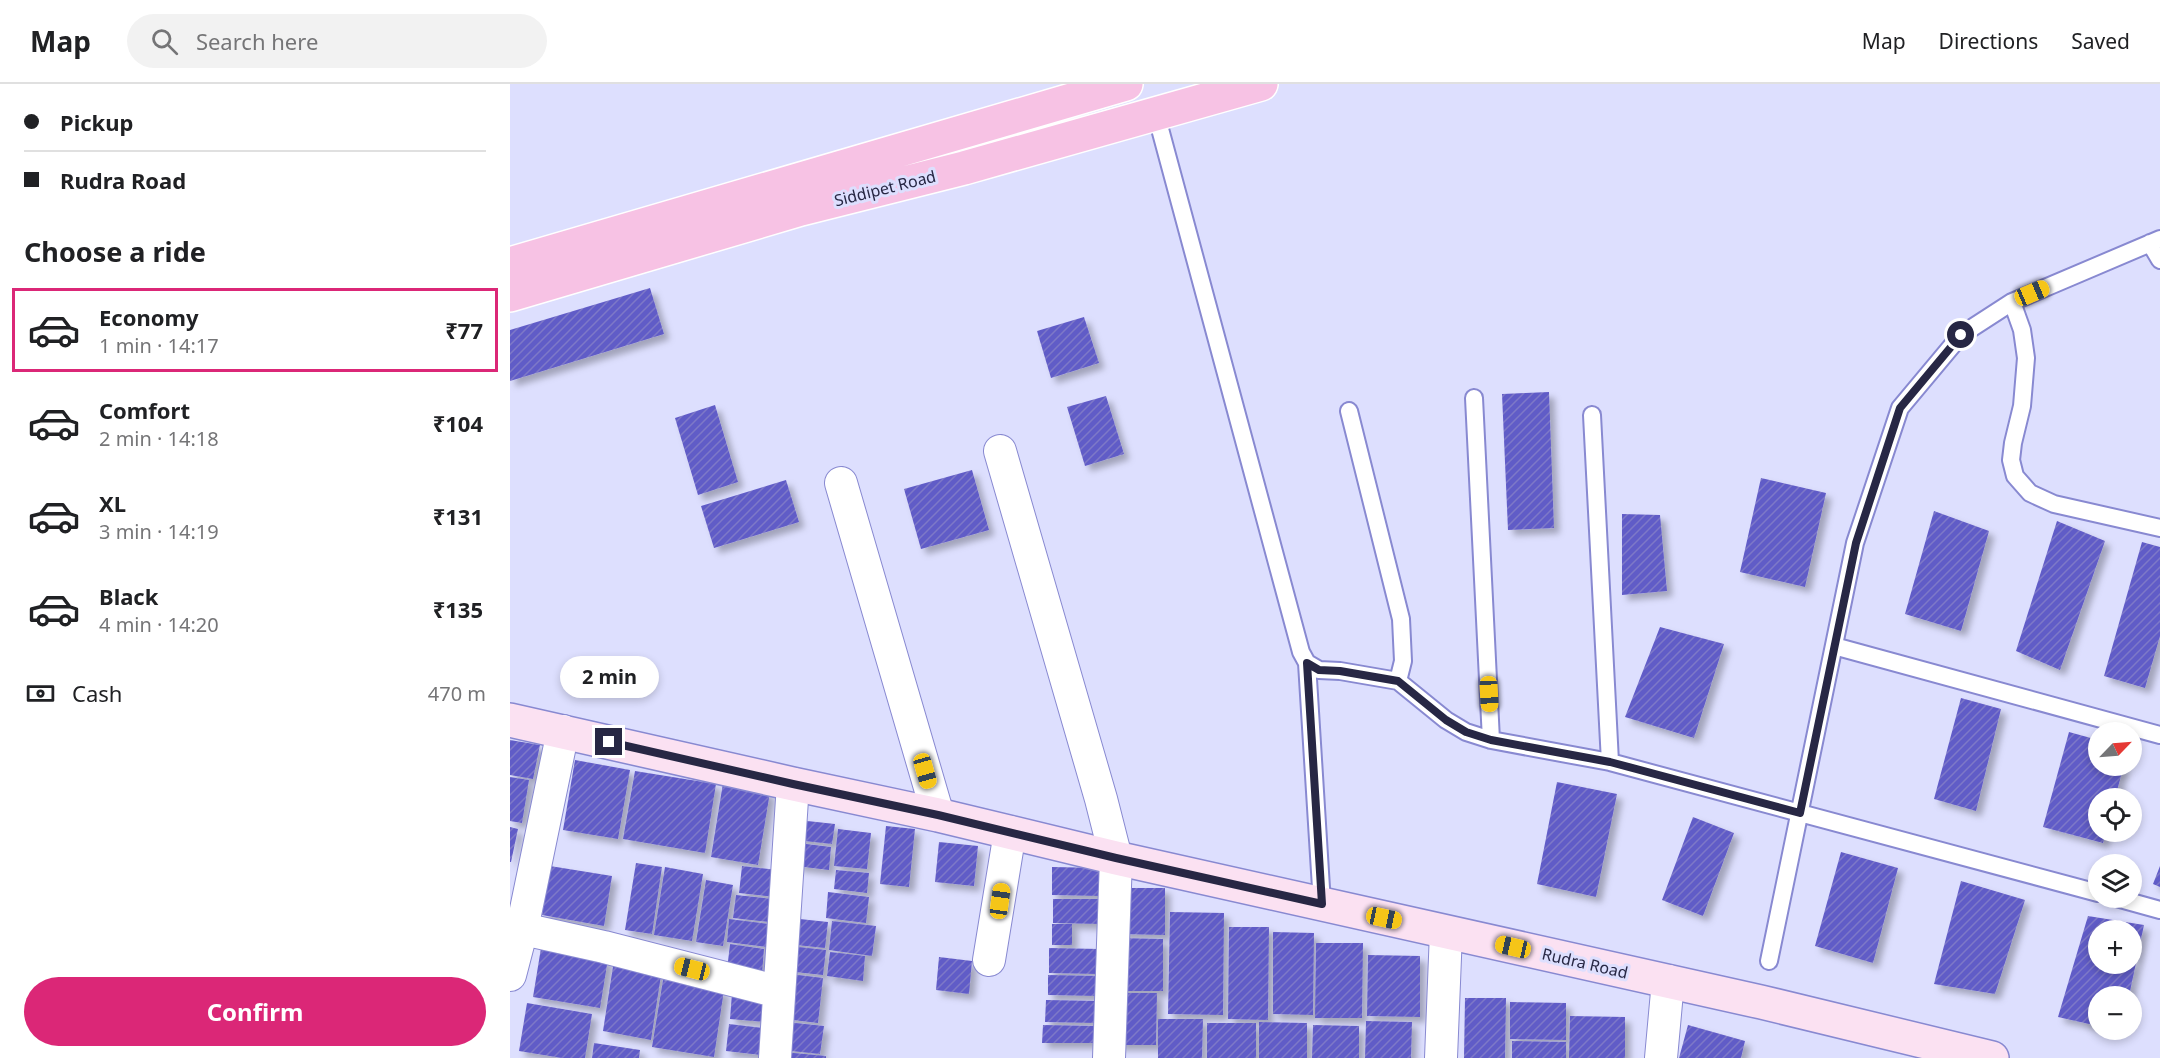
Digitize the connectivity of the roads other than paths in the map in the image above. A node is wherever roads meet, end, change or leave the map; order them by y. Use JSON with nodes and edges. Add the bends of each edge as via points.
{"nodes":[{"id":1,"x":1126,"y":84,"type":"edge"},
{"id":2,"x":1261,"y":84,"type":"edge"},
{"id":3,"x":1156,"y":114,"type":"junction"},
{"id":4,"x":2155,"y":241,"type":"edge"},
{"id":5,"x":2160,"y":260,"type":"edge"},
{"id":6,"x":510,"y":264,"type":"edge"},
{"id":7,"x":510,"y":294,"type":"edge"},
{"id":8,"x":2012,"y":302,"type":"junction"},
{"id":9,"x":1474,"y":398,"type":"dead end"},
{"id":10,"x":1349,"y":411,"type":"dead end"},
{"id":11,"x":1592,"y":415,"type":"dead end"},
{"id":12,"x":1000,"y":451,"type":"dead end"},
{"id":13,"x":841,"y":483,"type":"dead end"},
{"id":14,"x":2160,"y":528,"type":"edge"},
{"id":15,"x":1834,"y":646,"type":"junction"},
{"id":16,"x":1307,"y":663,"type":"junction"},
{"id":17,"x":1398,"y":681,"type":"junction"},
{"id":18,"x":510,"y":720,"type":"edge"},
{"id":19,"x":563,"y":732,"type":"junction"},
{"id":20,"x":2160,"y":735,"type":"edge"},
{"id":21,"x":1491,"y":740,"type":"junction"},
{"id":22,"x":1610,"y":762,"type":"junction"},
{"id":23,"x":793,"y":784,"type":"junction"},
{"id":24,"x":1800,"y":813,"type":"junction"},
{"id":25,"x":938,"y":815,"type":"junction"},
{"id":26,"x":1010,"y":832,"type":"junction"},
{"id":27,"x":1116,"y":858,"type":"junction"},
{"id":28,"x":2088,"y":890,"type":"edge"},
{"id":29,"x":1322,"y":904,"type":"junction"},
{"id":30,"x":2142,"y":905,"type":"edge"},
{"id":31,"x":2160,"y":910,"type":"edge"},
{"id":32,"x":516,"y":928,"type":"edge"},
{"id":33,"x":1446,"y":932,"type":"junction"},
{"id":34,"x":990,"y":960,"type":"dead end"},
{"id":35,"x":1769,"y":961,"type":"dead end"},
{"id":36,"x":510,"y":975,"type":"edge"},
{"id":37,"x":1668,"y":981,"type":"junction"},
{"id":38,"x":779,"y":992,"type":"junction"},
{"id":39,"x":775,"y":1058,"type":"edge"},
{"id":40,"x":1109,"y":1058,"type":"edge"},
{"id":41,"x":1441,"y":1058,"type":"edge"},
{"id":42,"x":1661,"y":1058,"type":"edge"},
{"id":43,"x":1992,"y":1058,"type":"edge"}],
"edges":[{"from":1,"to":6,"type":"main road","name":"Siddipet Road"},
{"from":2,"to":3,"type":"main road","name":"Siddipet Road"},
{"from":3,"to":7,"type":"main road","name":"Siddipet Road","via":[[801,209]]},
{"from":3,"to":16,"type":"lane","via":[[1300,652]]},
{"from":4,"to":5,"type":"lane"},
{"from":4,"to":8,"type":"lane"},
{"from":8,"to":14,"type":"lane","via":[[2026,357],[2022,406],[2011,460],[2015,476],[2030,493],[2054,504]]},
{"from":8,"to":15,"type":"lane","via":[[1961,335],[1900,408],[1856,543]]},
{"from":9,"to":21,"type":"lane"},
{"from":10,"to":17,"type":"lane","via":[[1401,619],[1403,661]]},
{"from":11,"to":22,"type":"lane"},
{"from":12,"to":27,"type":"street"},
{"from":13,"to":25,"type":"street"},
{"from":15,"to":20,"type":"lane"},
{"from":15,"to":24,"type":"lane"},
{"from":16,"to":17,"type":"lane","via":[[1319,670]]},
{"from":16,"to":29,"type":"lane"},
{"from":17,"to":21,"type":"lane","via":[[1446,720]]},
{"from":18,"to":19,"type":"main road","name":"Rudra Road"},
{"from":19,"to":23,"type":"main road","name":"Rudra Road"},
{"from":19,"to":32,"type":"street"},
{"from":21,"to":22,"type":"lane"},
{"from":22,"to":24,"type":"lane"},
{"from":23,"to":25,"type":"main road","name":"Rudra Road"},
{"from":23,"to":38,"type":"street"},
{"from":24,"to":28,"type":"lane"},
{"from":24,"to":35,"type":"lane"},
{"from":25,"to":26,"type":"main road","name":"Rudra Road"},
{"from":26,"to":27,"type":"main road","name":"Rudra Road"},
{"from":26,"to":34,"type":"street"},
{"from":27,"to":29,"type":"main road","name":"Rudra Road"},
{"from":27,"to":40,"type":"street"},
{"from":29,"to":33,"type":"main road","name":"Rudra Road"},
{"from":30,"to":31,"type":"lane"},
{"from":32,"to":36,"type":"street"},
{"from":32,"to":38,"type":"street"},
{"from":33,"to":37,"type":"main road","name":"Rudra Road"},
{"from":33,"to":41,"type":"street"},
{"from":37,"to":42,"type":"street"},
{"from":37,"to":43,"type":"main road","name":"Rudra Road"},
{"from":38,"to":39,"type":"street"}]}
